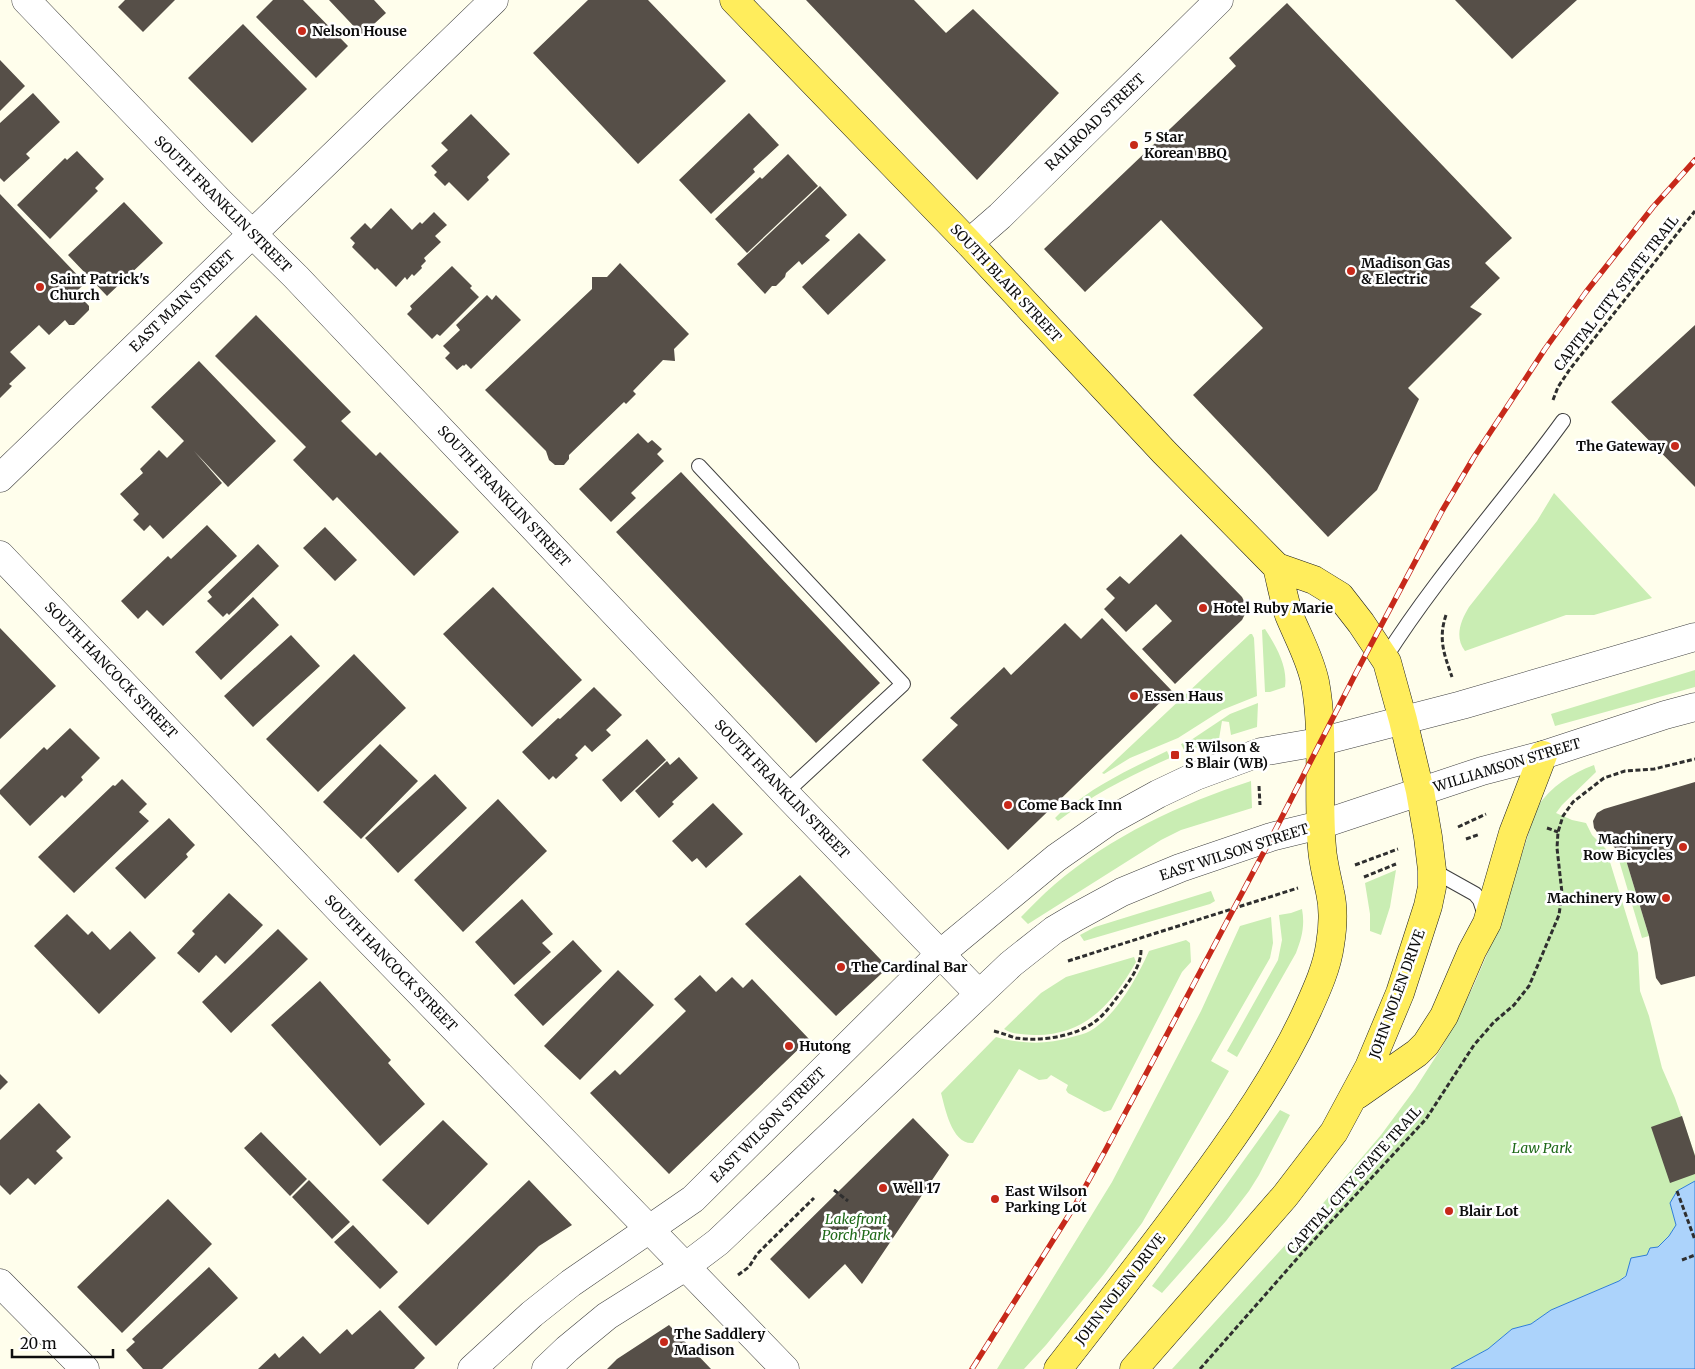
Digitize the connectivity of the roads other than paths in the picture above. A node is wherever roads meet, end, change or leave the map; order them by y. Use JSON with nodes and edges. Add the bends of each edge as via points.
{"nodes":[{"id":1,"x":26,"y":0,"type":"edge"},
{"id":2,"x":494,"y":0,"type":"edge"},
{"id":3,"x":734,"y":0,"type":"edge"},
{"id":4,"x":1219,"y":0,"type":"edge"},
{"id":5,"x":253,"y":234,"type":"junction"},
{"id":6,"x":969,"y":243,"type":"junction"},
{"id":7,"x":1563,"y":420,"type":"dead end"},
{"id":8,"x":700,"y":466,"type":"dead end"},
{"id":9,"x":0,"y":478,"type":"edge"},
{"id":10,"x":0,"y":555,"type":"edge"},
{"id":11,"x":1277,"y":567,"type":"junction"},
{"id":12,"x":1695,"y":637,"type":"edge"},
{"id":13,"x":1385,"y":658,"type":"junction"},
{"id":14,"x":1695,"y":707,"type":"edge"},
{"id":15,"x":1403,"y":720,"type":"junction"},
{"id":16,"x":1319,"y":742,"type":"junction"},
{"id":17,"x":1543,"y":755,"type":"junction"},
{"id":18,"x":1420,"y":791,"type":"junction"},
{"id":19,"x":785,"y":793,"type":"junction"},
{"id":20,"x":1320,"y":824,"type":"junction"},
{"id":21,"x":1432,"y":870,"type":"junction"},
{"id":22,"x":1487,"y":923,"type":"junction"},
{"id":23,"x":940,"y":954,"type":"junction"},
{"id":24,"x":979,"y":994,"type":"junction"},
{"id":25,"x":1354,"y":1097,"type":"junction"},
{"id":26,"x":649,"y":1230,"type":"junction"},
{"id":27,"x":685,"y":1266,"type":"junction"},
{"id":28,"x":0,"y":1283,"type":"edge"},
{"id":29,"x":85,"y":1369,"type":"edge"},
{"id":30,"x":472,"y":1369,"type":"edge"},
{"id":31,"x":546,"y":1369,"type":"edge"},
{"id":32,"x":785,"y":1369,"type":"edge"},
{"id":33,"x":1058,"y":1369,"type":"edge"},
{"id":34,"x":1134,"y":1369,"type":"edge"}],
"edges":[{"from":1,"to":5,"type":"street","name":"SOUTH FRANKLIN STREET"},
{"from":2,"to":5,"type":"street","name":"EAST MAIN STREET"},
{"from":3,"to":6,"type":"main road","name":"SOUTH BLAIR STREET"},
{"from":4,"to":6,"type":"street","name":"RAILROAD STREET"},
{"from":5,"to":9,"type":"street","name":"EAST MAIN STREET"},
{"from":5,"to":19,"type":"street","name":"SOUTH FRANKLIN STREET"},
{"from":6,"to":11,"type":"main road","name":"SOUTH BLAIR STREET","via":[[1164,452]]},
{"from":7,"to":13,"type":"lane","via":[[1410,619]]},
{"from":8,"to":19,"type":"lane","via":[[903,684]]},
{"from":10,"to":26,"type":"street","name":"SOUTH HANCOCK STREET"},
{"from":11,"to":13,"type":"main road","name":"SOUTH BLAIR STREET","via":[[1314,580],[1340,596]]},
{"from":11,"to":16,"type":"main road","via":[[1288,613],[1315,683]]},
{"from":12,"to":15,"type":"street","via":[[1469,704]]},
{"from":13,"to":15,"type":"main road","name":"SOUTH BLAIR STREET"},
{"from":14,"to":17,"type":"street","name":"WILLIAMSON STREET"},
{"from":15,"to":16,"type":"street"},
{"from":15,"to":18,"type":"main road","name":"JOHN NOLEN DRIVE"},
{"from":16,"to":20,"type":"main road","name":"JOHN NOLEN DRIVE"},
{"from":16,"to":23,"type":"street","name":"EAST WILSON STREET","via":[[1261,752],[1228,764],[1158,794],[1109,821],[1056,858]]},
{"from":17,"to":18,"type":"street","name":"WILLIAMSON STREET"},
{"from":17,"to":22,"type":"main road","via":[[1513,834]]},
{"from":18,"to":20,"type":"street","name":"WILLIAMSON STREET"},
{"from":18,"to":21,"type":"main road","name":"JOHN NOLEN DRIVE"},
{"from":19,"to":23,"type":"street","name":"SOUTH FRANKLIN STREET"},
{"from":20,"to":24,"type":"street","name":"EAST WILSON STREET","via":[[1218,854],[1116,895],[1047,936]]},
{"from":20,"to":33,"type":"main road","name":"JOHN NOLEN DRIVE","via":[[1332,927],[1325,966],[1302,1023],[1280,1066],[1184,1207]]},
{"from":21,"to":22,"type":"lane","via":[[1469,890],[1480,900]]},
{"from":21,"to":25,"type":"main road","name":"JOHN NOLEN DRIVE","via":[[1428,906],[1410,966],[1387,1027]]},
{"from":22,"to":25,"type":"main road","via":[[1444,1016],[1426,1044]]},
{"from":23,"to":24,"type":"street","name":"SOUTH FRANKLIN STREET"},
{"from":23,"to":26,"type":"street","name":"EAST WILSON STREET","via":[[693,1199]]},
{"from":24,"to":27,"type":"street","name":"EAST WILSON STREET","via":[[718,1242]]},
{"from":25,"to":34,"type":"main road","name":"JOHN NOLEN DRIVE","via":[[1334,1132],[1285,1196]]},
{"from":26,"to":27,"type":"street","name":"SOUTH HANCOCK STREET"},
{"from":26,"to":30,"type":"street","name":"EAST WILSON STREET","via":[[571,1283]]},
{"from":27,"to":31,"type":"street","name":"EAST WILSON STREET","via":[[607,1316]]},
{"from":27,"to":32,"type":"street","name":"SOUTH HANCOCK STREET"},
{"from":28,"to":29,"type":"street"}]}
